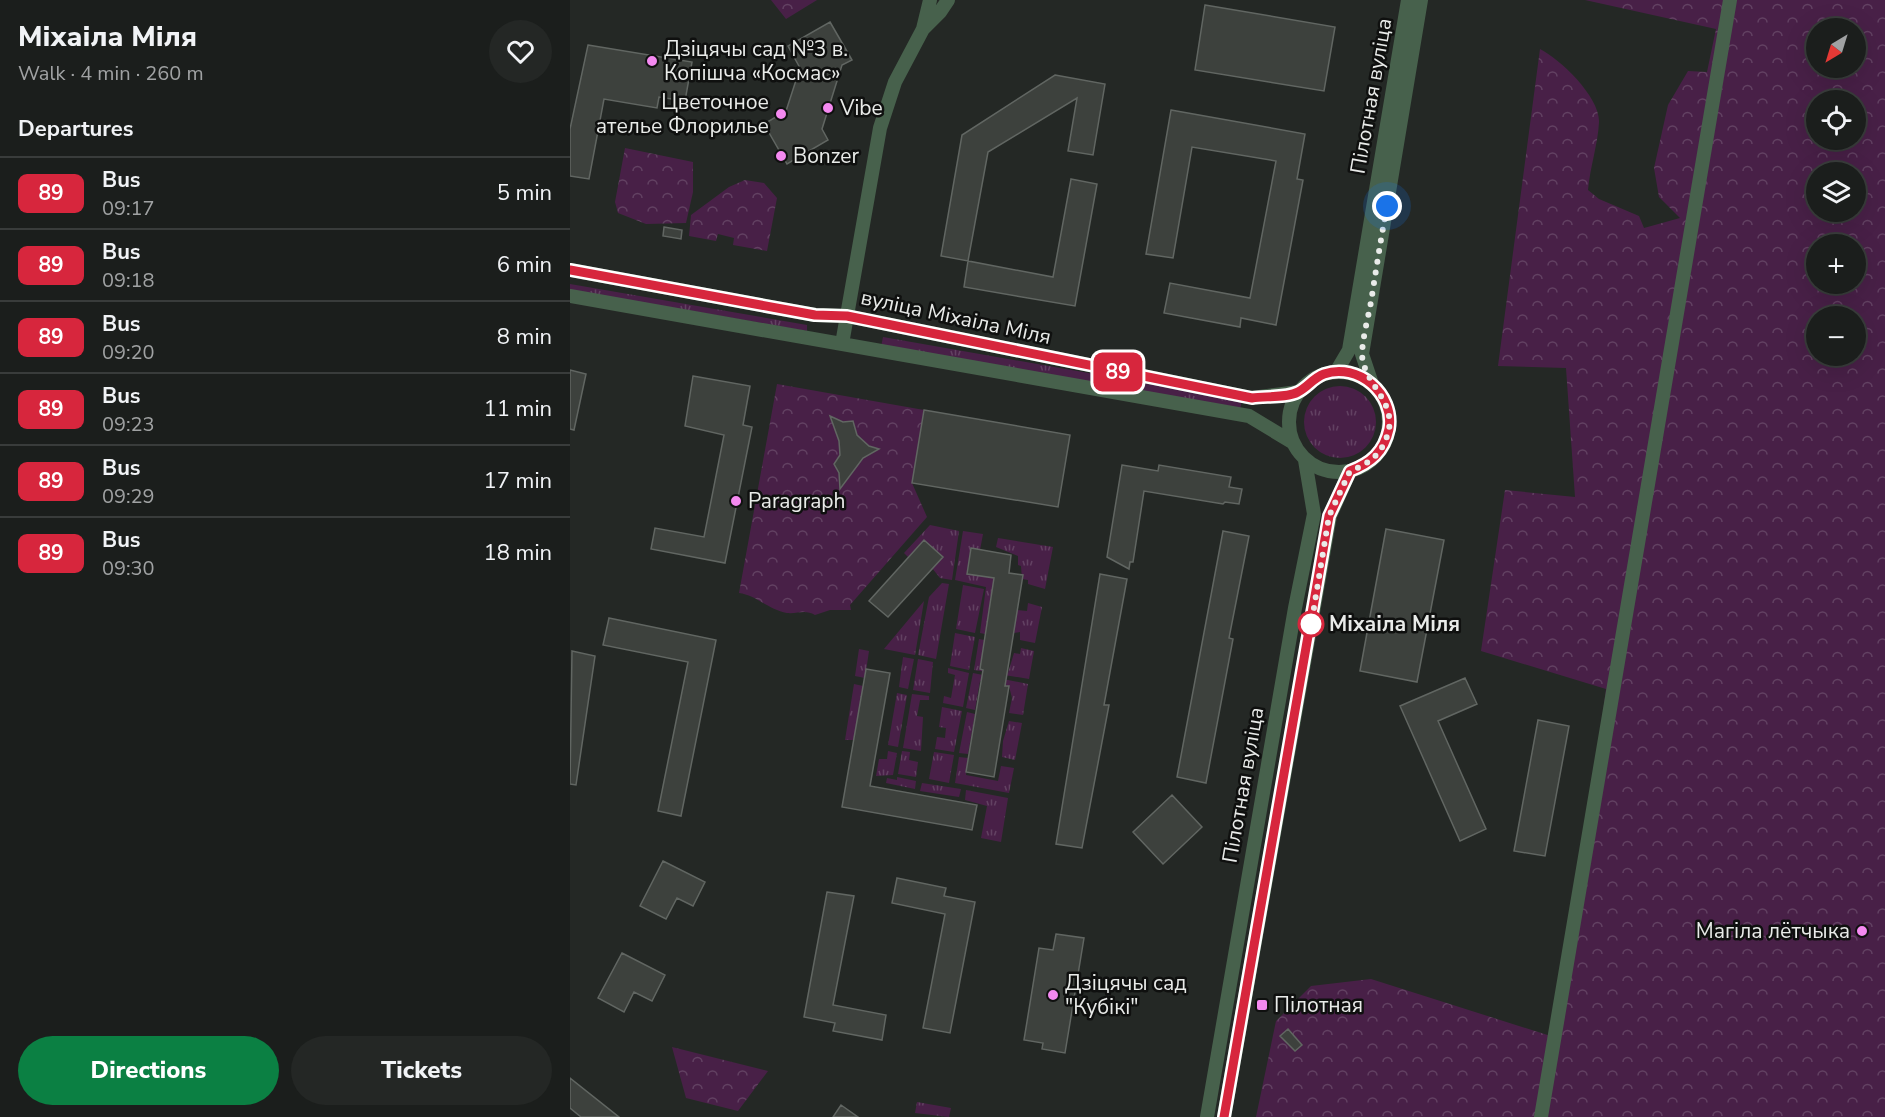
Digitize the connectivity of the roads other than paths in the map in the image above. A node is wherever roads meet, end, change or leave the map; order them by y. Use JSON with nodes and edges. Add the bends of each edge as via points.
{"nodes":[{"id":1,"x":930,"y":0,"type":"edge"},
{"id":2,"x":948,"y":0,"type":"edge"},
{"id":3,"x":1415,"y":0,"type":"edge"},
{"id":4,"x":1730,"y":0,"type":"edge"},
{"id":5,"x":923,"y":29,"type":"junction"},
{"id":6,"x":570,"y":270,"type":"edge"},
{"id":7,"x":570,"y":296,"type":"edge"},
{"id":8,"x":847,"y":316,"type":"junction"},
{"id":9,"x":842,"y":344,"type":"junction"},
{"id":10,"x":1336,"y":372,"type":"junction"},
{"id":11,"x":1372,"y":384,"type":"junction"},
{"id":12,"x":1298,"y":392,"type":"junction"},
{"id":13,"x":1292,"y":442,"type":"junction"},
{"id":14,"x":1305,"y":460,"type":"junction"},
{"id":15,"x":1350,"y":471,"type":"junction"},
{"id":16,"x":1207,"y":1117,"type":"edge"},
{"id":17,"x":1224,"y":1117,"type":"edge"},
{"id":18,"x":1541,"y":1117,"type":"edge"}],
"edges":[{"from":1,"to":5,"type":"street"},
{"from":2,"to":5,"type":"street"},
{"from":3,"to":10,"type":"street","name":"Пілотная вуліца","via":[[1349,350]]},
{"from":3,"to":11,"type":"street","name":"Пілотная вуліца","via":[[1362,354]]},
{"from":4,"to":18,"type":"street"},
{"from":5,"to":8,"type":"street","via":[[895,82],[880,128]]},
{"from":6,"to":8,"type":"street","name":"вуліца Міхаіла Міля","via":[[815,315]]},
{"from":7,"to":9,"type":"street","name":"вуліца Міхаіла Міля"},
{"from":8,"to":9,"type":"street"},
{"from":8,"to":12,"type":"street","name":"вуліца Міхаіла Міля","via":[[1252,398]]},
{"from":9,"to":13,"type":"street","name":"вуліца Міхаіла Міля","via":[[1249,416]]},
{"from":10,"to":11,"type":"street","via":[[1359,375]]},
{"from":10,"to":12,"type":"street","via":[[1310,380]]},
{"from":11,"to":15,"type":"street","via":[[1388,411],[1386,442],[1365,465]]},
{"from":12,"to":13,"type":"street","via":[[1289,416]]},
{"from":13,"to":14,"type":"street"},
{"from":14,"to":15,"type":"street","via":[[1335,472]]},
{"from":14,"to":16,"type":"street","name":"Пілотная вуліца","via":[[1314,514]]},
{"from":15,"to":17,"type":"street","name":"Пілотная вуліца","via":[[1329,516]]}]}
